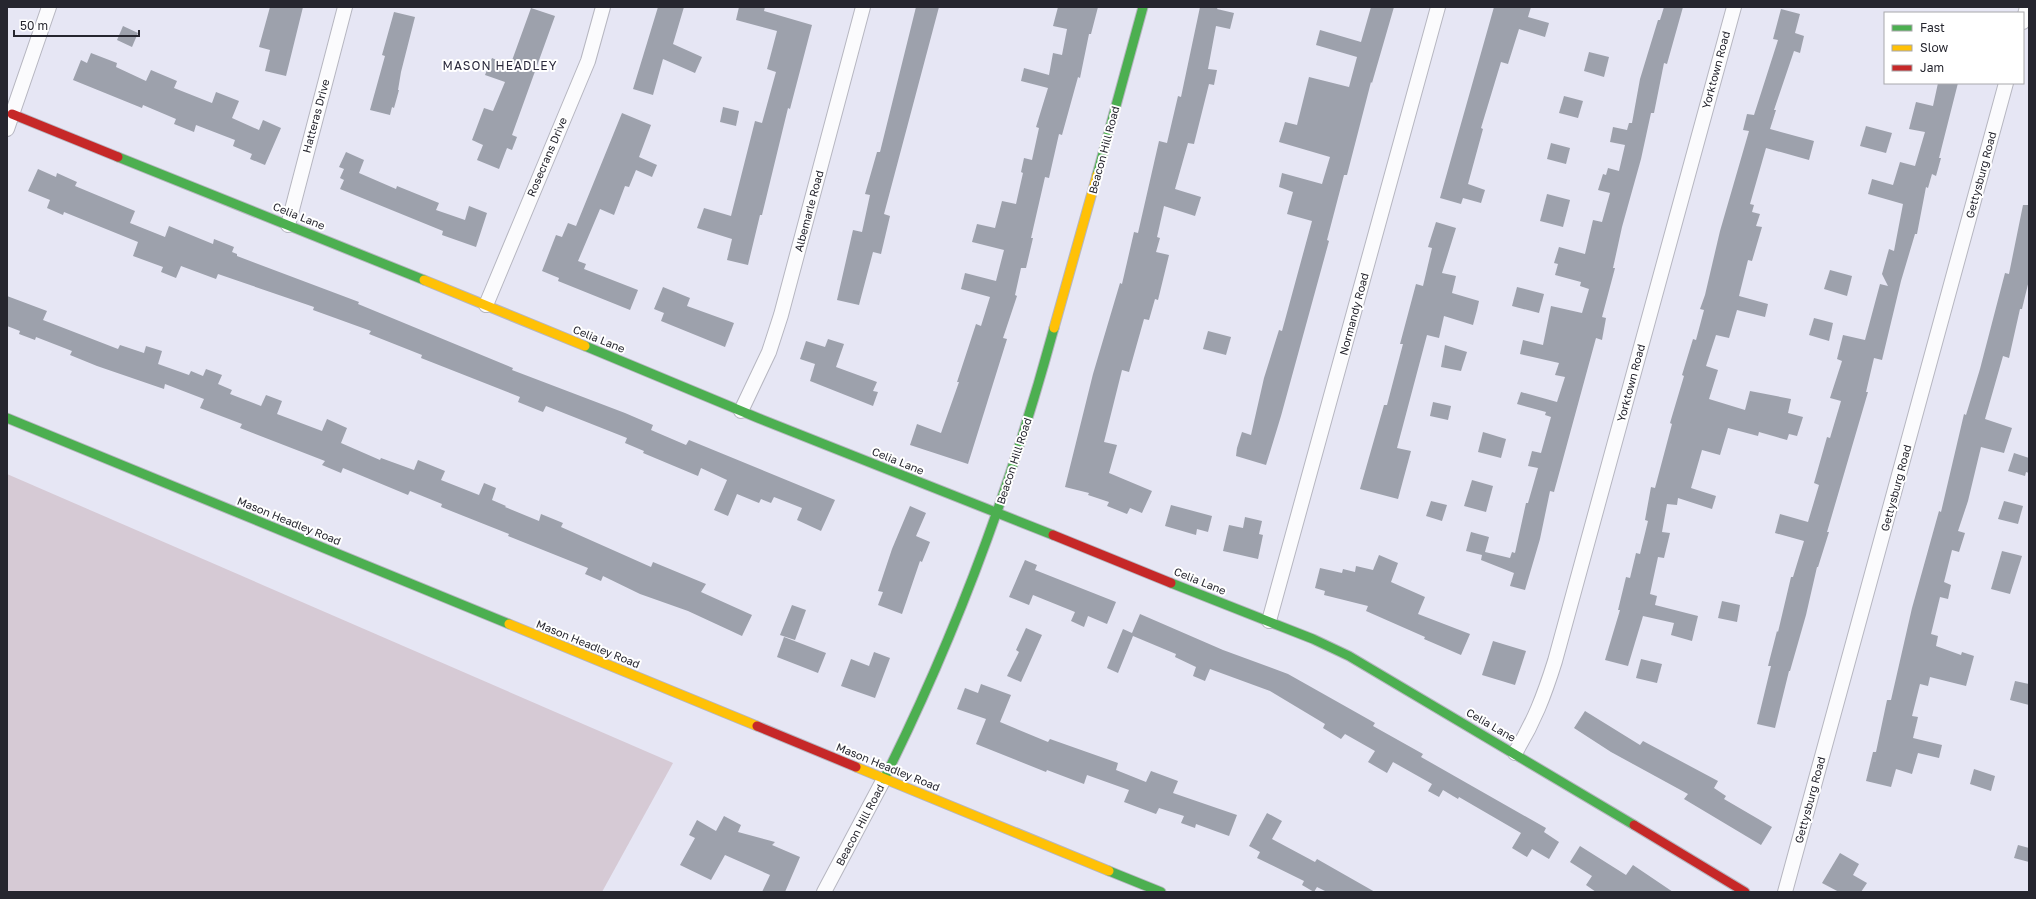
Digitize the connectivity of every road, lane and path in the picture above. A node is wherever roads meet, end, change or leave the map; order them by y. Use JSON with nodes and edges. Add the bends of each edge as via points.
{"nodes":[{"id":1,"x":48,"y":7,"type":"edge"},
{"id":2,"x":345,"y":7,"type":"edge"},
{"id":3,"x":603,"y":7,"type":"edge"},
{"id":4,"x":863,"y":7,"type":"edge"},
{"id":5,"x":1143,"y":7,"type":"edge"},
{"id":6,"x":1438,"y":7,"type":"edge"},
{"id":7,"x":1734,"y":7,"type":"edge"},
{"id":8,"x":2027,"y":7,"type":"edge"},
{"id":9,"x":2024,"y":18,"type":"edge"},
{"id":10,"x":2006,"y":84,"type":"edge"},
{"id":11,"x":12,"y":114,"type":"junction"},
{"id":12,"x":7,"y":129,"type":"edge"},
{"id":13,"x":288,"y":225,"type":"junction"},
{"id":14,"x":486,"y":305,"type":"junction"},
{"id":15,"x":741,"y":411,"type":"junction"},
{"id":16,"x":7,"y":418,"type":"edge"},
{"id":17,"x":997,"y":514,"type":"junction"},
{"id":18,"x":1269,"y":621,"type":"junction"},
{"id":19,"x":1515,"y":753,"type":"junction"},
{"id":20,"x":884,"y":779,"type":"junction"},
{"id":21,"x":824,"y":892,"type":"edge"},
{"id":22,"x":1161,"y":892,"type":"edge"},
{"id":23,"x":1745,"y":892,"type":"edge"},
{"id":24,"x":1785,"y":892,"type":"edge"}],
"edges":[{"from":1,"to":11,"type":"street"},
{"from":2,"to":13,"type":"street","name":"Hatteras Drive"},
{"from":3,"to":14,"type":"street","name":"Rosecrans Drive","via":[[585,67]]},
{"from":4,"to":15,"type":"street","name":"Albemarle Road","via":[[782,315],[769,352]]},
{"from":5,"to":17,"type":"street","name":"Beacon Hill Road","via":[[1041,377]]},
{"from":6,"to":18,"type":"street","name":"Normandy Road"},
{"from":7,"to":19,"type":"street","name":"Yorktown Road","via":[[1555,661],[1533,723]]},
{"from":8,"to":9,"type":"street"},
{"from":10,"to":24,"type":"street","name":"Gettysburg Road"},
{"from":11,"to":12,"type":"street"},
{"from":11,"to":13,"type":"street","name":"Celia Lane"},
{"from":13,"to":14,"type":"street","name":"Celia Lane"},
{"from":14,"to":15,"type":"street","name":"Celia Lane"},
{"from":15,"to":17,"type":"street","name":"Celia Lane"},
{"from":16,"to":20,"type":"street","name":"Mason Headley Road"},
{"from":17,"to":18,"type":"street","name":"Celia Lane"},
{"from":17,"to":20,"type":"street","name":"Beacon Hill Road","via":[[945,647]]},
{"from":18,"to":19,"type":"street","name":"Celia Lane","via":[[1349,656]]},
{"from":19,"to":23,"type":"street","name":"Celia Lane"},
{"from":20,"to":21,"type":"street","name":"Beacon Hill Road"},
{"from":20,"to":22,"type":"street","name":"Mason Headley Road"}]}
